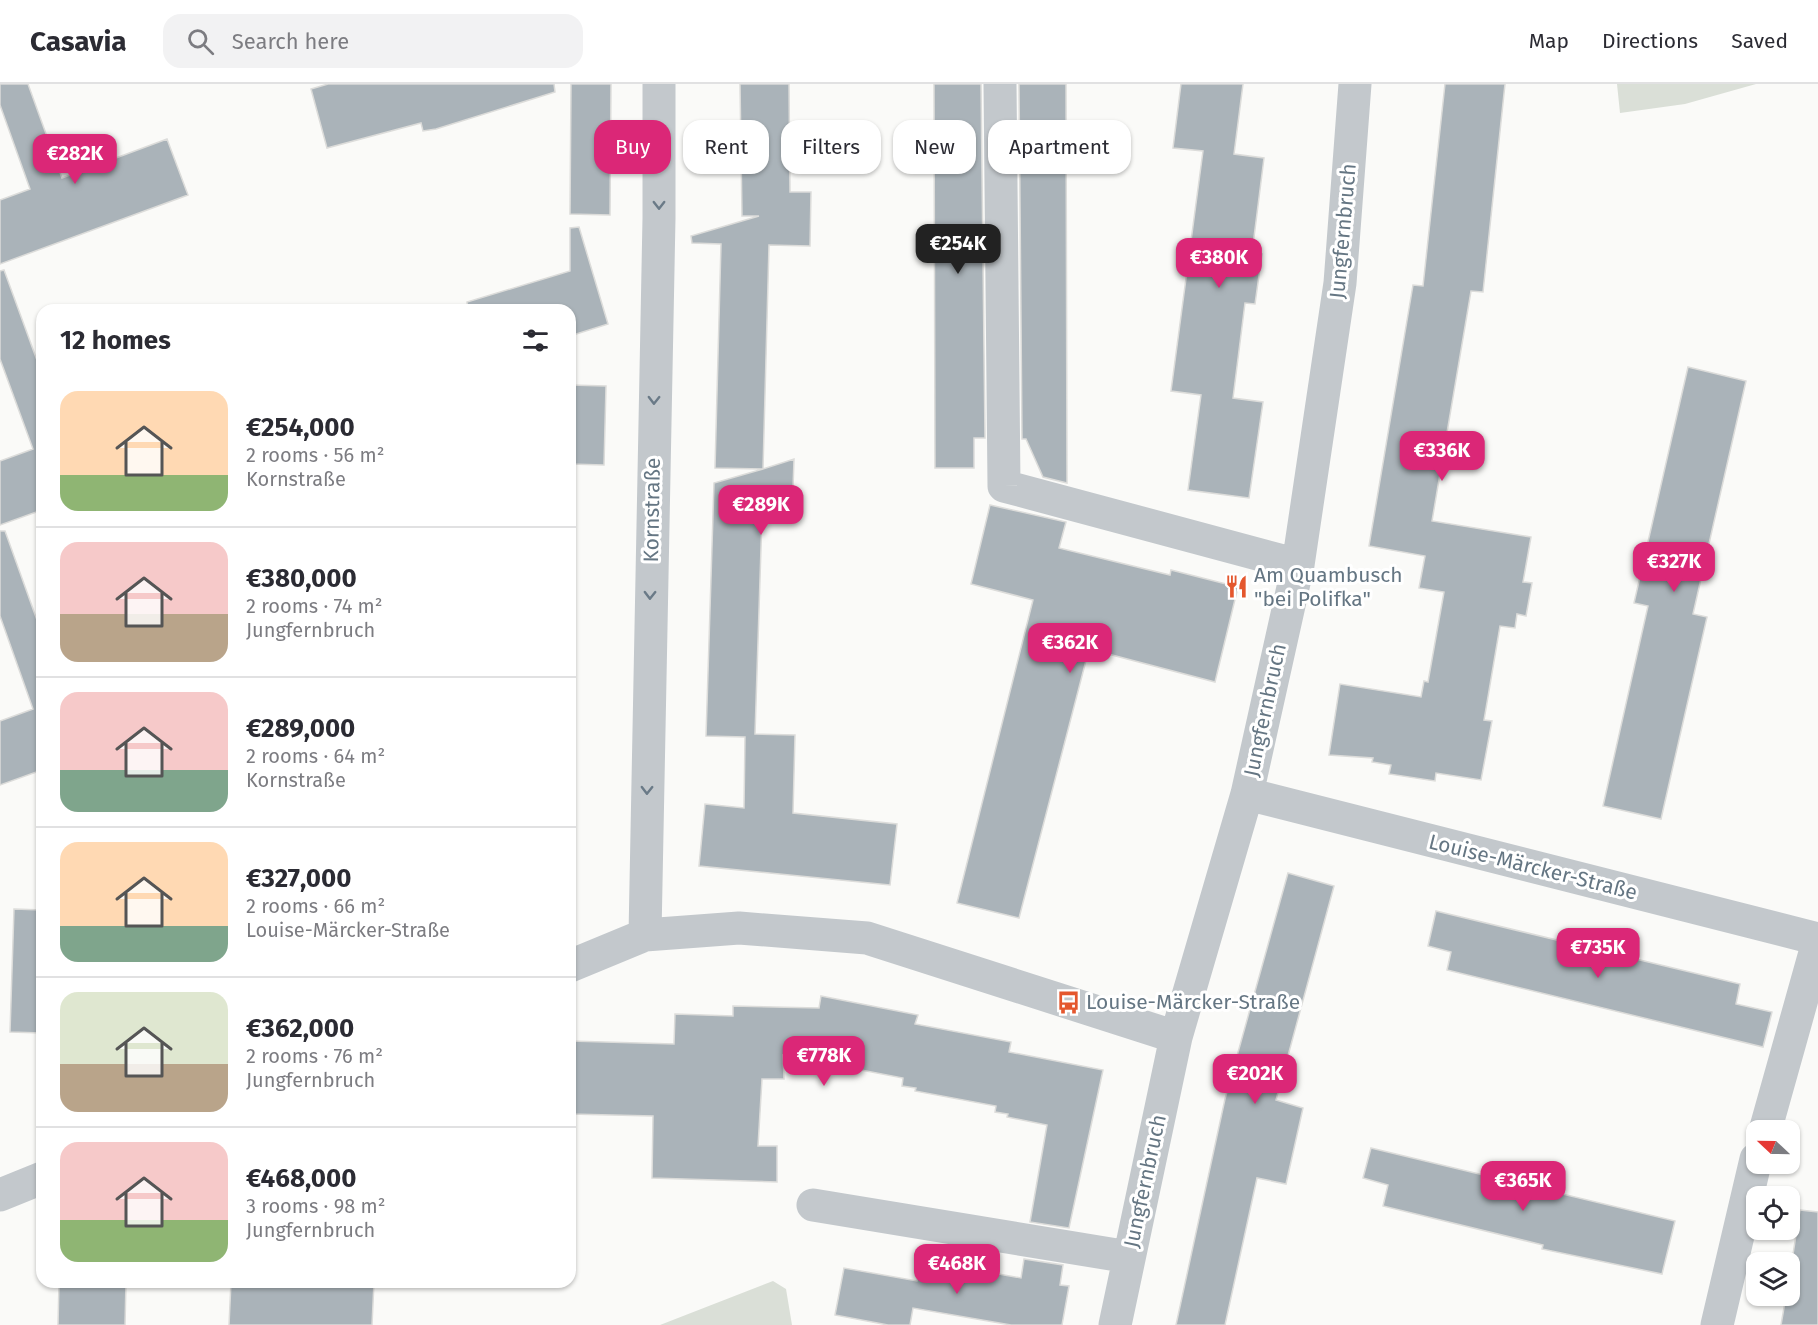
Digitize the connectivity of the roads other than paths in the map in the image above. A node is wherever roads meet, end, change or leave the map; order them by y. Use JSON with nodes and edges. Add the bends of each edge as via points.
{"nodes":[{"id":1,"x":658,"y":84,"type":"edge"},
{"id":2,"x":1000,"y":84,"type":"edge"},
{"id":3,"x":1355,"y":84,"type":"edge"},
{"id":4,"x":1298,"y":565,"type":"junction"},
{"id":5,"x":1247,"y":794,"type":"junction"},
{"id":6,"x":645,"y":935,"type":"junction"},
{"id":7,"x":1818,"y":941,"type":"edge"},
{"id":8,"x":576,"y":964,"type":"edge"},
{"id":9,"x":1176,"y":1036,"type":"junction"},
{"id":10,"x":1767,"y":1120,"type":"edge"},
{"id":11,"x":1752,"y":1174,"type":"edge"},
{"id":12,"x":36,"y":1180,"type":"edge"},
{"id":13,"x":0,"y":1195,"type":"edge"},
{"id":14,"x":813,"y":1204,"type":"dead end"},
{"id":15,"x":1130,"y":1257,"type":"junction"},
{"id":16,"x":1115,"y":1325,"type":"edge"},
{"id":17,"x":1716,"y":1325,"type":"edge"}],
"edges":[{"from":1,"to":6,"type":"street","name":"Kornstraße","one_way":true,"via":[[659,218]]},
{"from":2,"to":4,"type":"street","via":[[1004,486]]},
{"from":3,"to":4,"type":"street","name":"Jungfernbruch","via":[[1340,283]]},
{"from":4,"to":5,"type":"street","name":"Jungfernbruch"},
{"from":5,"to":7,"type":"street","name":"Louise-Märcker-Straße"},
{"from":5,"to":9,"type":"street","name":"Jungfernbruch"},
{"from":6,"to":8,"type":"street"},
{"from":6,"to":9,"type":"street","via":[[739,928],[867,938]]},
{"from":7,"to":10,"type":"street"},
{"from":9,"to":15,"type":"street","name":"Jungfernbruch"},
{"from":11,"to":17,"type":"street"},
{"from":12,"to":13,"type":"street"},
{"from":14,"to":15,"type":"street"},
{"from":15,"to":16,"type":"street","name":"Jungfernbruch"}]}
